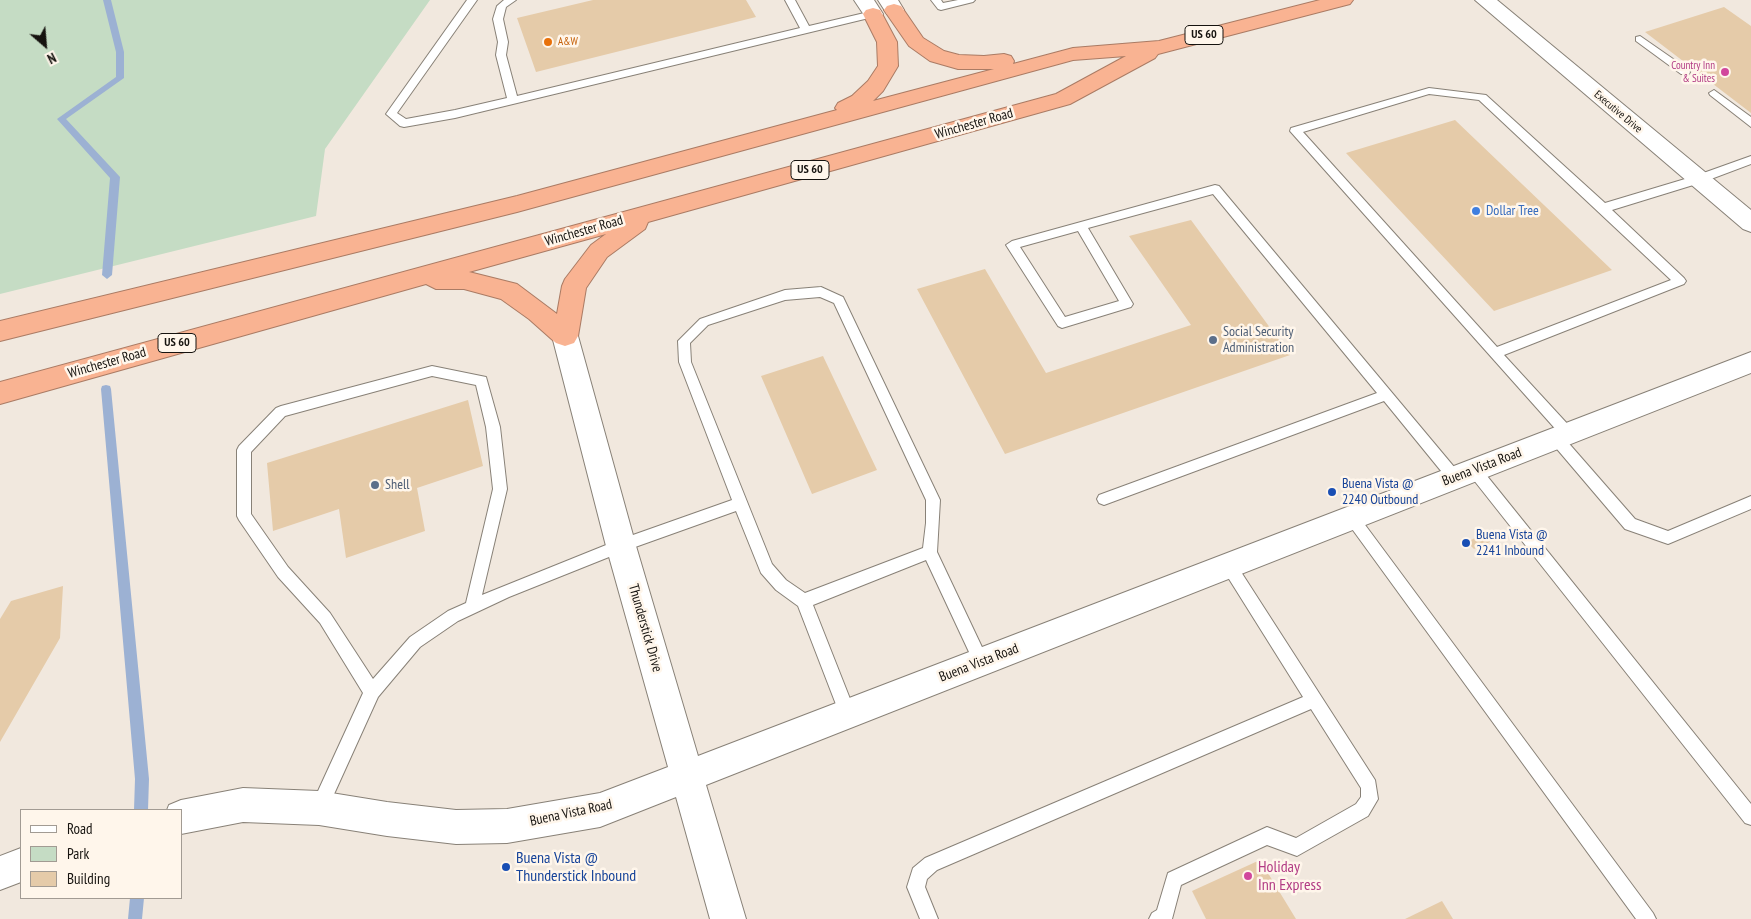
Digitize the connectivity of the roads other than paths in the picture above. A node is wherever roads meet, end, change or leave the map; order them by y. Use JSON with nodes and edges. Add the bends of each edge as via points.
{"nodes":[{"id":1,"x":472,"y":0,"type":"edge"},
{"id":2,"x":510,"y":0,"type":"edge"},
{"id":3,"x":790,"y":0,"type":"edge"},
{"id":4,"x":936,"y":0,"type":"edge"},
{"id":5,"x":970,"y":0,"type":"edge"},
{"id":6,"x":1344,"y":0,"type":"edge"},
{"id":7,"x":1485,"y":0,"type":"edge"},
{"id":8,"x":880,"y":6,"type":"edge"},
{"id":9,"x":806,"y":30,"type":"junction"},
{"id":10,"x":1640,"y":39,"type":"dead end"},
{"id":11,"x":1159,"y":47,"type":"junction"},
{"id":12,"x":1073,"y":54,"type":"junction"},
{"id":13,"x":1685,"y":72,"type":"dead end"},
{"id":14,"x":1714,"y":94,"type":"dead end"},
{"id":15,"x":513,"y":100,"type":"junction"},
{"id":16,"x":822,"y":122,"type":"junction"},
{"id":17,"x":1751,"y":123,"type":"edge"},
{"id":18,"x":1751,"y":160,"type":"edge"},
{"id":19,"x":1699,"y":179,"type":"junction"},
{"id":20,"x":1603,"y":208,"type":"junction"},
{"id":21,"x":650,"y":213,"type":"junction"},
{"id":22,"x":1751,"y":223,"type":"edge"},
{"id":23,"x":1081,"y":226,"type":"junction"},
{"id":24,"x":408,"y":280,"type":"junction"},
{"id":25,"x":0,"y":330,"type":"edge"},
{"id":26,"x":565,"y":336,"type":"junction"},
{"id":27,"x":1495,"y":353,"type":"junction"},
{"id":28,"x":1751,"y":362,"type":"edge"},
{"id":29,"x":0,"y":393,"type":"edge"},
{"id":30,"x":1386,"y":395,"type":"junction"},
{"id":31,"x":1562,"y":436,"type":"junction"},
{"id":32,"x":1464,"y":474,"type":"junction"},
{"id":33,"x":1104,"y":499,"type":"dead end"},
{"id":34,"x":1751,"y":502,"type":"edge"},
{"id":35,"x":740,"y":503,"type":"junction"},
{"id":36,"x":1352,"y":518,"type":"junction"},
{"id":37,"x":620,"y":546,"type":"junction"},
{"id":38,"x":930,"y":552,"type":"junction"},
{"id":39,"x":1229,"y":566,"type":"junction"},
{"id":40,"x":804,"y":601,"type":"junction"},
{"id":41,"x":472,"y":607,"type":"junction"},
{"id":42,"x":981,"y":662,"type":"junction"},
{"id":43,"x":372,"y":692,"type":"junction"},
{"id":44,"x":1314,"y":700,"type":"junction"},
{"id":45,"x":848,"y":714,"type":"junction"},
{"id":46,"x":688,"y":776,"type":"junction"},
{"id":47,"x":319,"y":808,"type":"junction"},
{"id":48,"x":192,"y":814,"type":"edge"},
{"id":49,"x":1751,"y":817,"type":"edge"},
{"id":50,"x":20,"y":865,"type":"edge"},
{"id":51,"x":0,"y":873,"type":"edge"},
{"id":52,"x":728,"y":919,"type":"edge"},
{"id":53,"x":928,"y":919,"type":"edge"},
{"id":54,"x":1158,"y":919,"type":"edge"},
{"id":55,"x":1647,"y":919,"type":"edge"}],
"edges":[{"from":1,"to":15,"type":"lane","via":[[391,114],[404,122]]},
{"from":2,"to":15,"type":"lane","via":[[502,6],[498,19],[503,42],[501,55]]},
{"from":3,"to":9,"type":"lane"},
{"from":4,"to":5,"type":"lane","via":[[941,7]]},
{"from":6,"to":11,"type":"highway","name":"Winchester Road","number":"US 60"},
{"from":7,"to":19,"type":"street","name":"Executive Drive"},
{"from":8,"to":9,"type":"lane"},
{"from":8,"to":12,"type":"highway","via":[[916,42],[937,56],[958,62],[984,63]]},
{"from":8,"to":16,"type":"highway","via":[[888,66],[866,96]]},
{"from":9,"to":15,"type":"lane"},
{"from":10,"to":13,"type":"lane"},
{"from":11,"to":12,"type":"highway","name":"Winchester Road","number":"US 60"},
{"from":11,"to":21,"type":"highway","name":"Winchester Road","number":"US 60","via":[[1063,99]]},
{"from":12,"to":16,"type":"highway","name":"Winchester Road","number":"US 60"},
{"from":14,"to":17,"type":"lane"},
{"from":16,"to":25,"type":"highway","name":"Winchester Road","number":"US 60","via":[[517,204]]},
{"from":18,"to":19,"type":"lane"},
{"from":19,"to":20,"type":"lane"},
{"from":19,"to":22,"type":"street","name":"Executive Drive"},
{"from":20,"to":27,"type":"lane","via":[[1680,282]]},
{"from":20,"to":27,"type":"lane","via":[[1482,97],[1429,91],[1295,131]]},
{"from":21,"to":24,"type":"highway","name":"Winchester Road","number":"US 60"},
{"from":21,"to":26,"type":"highway","via":[[599,251],[574,286]]},
{"from":23,"to":23,"type":"lane","via":[[1012,245],[1062,323],[1127,304]]},
{"from":23,"to":30,"type":"lane","via":[[1215,189]]},
{"from":24,"to":26,"type":"highway","via":[[464,280],[508,290]]},
{"from":24,"to":29,"type":"highway","name":"Winchester Road","number":"US 60"},
{"from":26,"to":37,"type":"street","name":"Thunderstick Drive"},
{"from":27,"to":31,"type":"lane"},
{"from":28,"to":31,"type":"street","name":"Buena Vista Road"},
{"from":30,"to":32,"type":"lane"},
{"from":30,"to":33,"type":"lane"},
{"from":31,"to":32,"type":"street","name":"Buena Vista Road"},
{"from":31,"to":34,"type":"lane","via":[[1630,524],[1668,538]]},
{"from":32,"to":36,"type":"street","name":"Buena Vista Road"},
{"from":32,"to":49,"type":"lane"},
{"from":35,"to":37,"type":"lane"},
{"from":35,"to":38,"type":"lane","via":[[685,362],[684,341],[704,322],[785,295],[821,292],[839,300],[933,500]]},
{"from":35,"to":40,"type":"lane","via":[[766,568],[781,585]]},
{"from":36,"to":39,"type":"street","name":"Buena Vista Road"},
{"from":36,"to":55,"type":"lane"},
{"from":37,"to":41,"type":"lane"},
{"from":37,"to":46,"type":"street","name":"Thunderstick Drive"},
{"from":38,"to":40,"type":"lane"},
{"from":38,"to":42,"type":"lane"},
{"from":39,"to":42,"type":"street","name":"Buena Vista Road"},
{"from":39,"to":44,"type":"lane"},
{"from":40,"to":45,"type":"lane"},
{"from":41,"to":43,"type":"lane","via":[[415,642]]},
{"from":41,"to":43,"type":"lane","via":[[500,489],[493,427],[481,381],[432,371],[281,412],[244,450],[244,516],[283,572],[325,618]]},
{"from":42,"to":45,"type":"street","name":"Buena Vista Road"},
{"from":43,"to":47,"type":"lane"},
{"from":44,"to":53,"type":"lane","via":[[931,864],[919,874],[916,887]]},
{"from":44,"to":54,"type":"lane","via":[[1369,786],[1370,799],[1362,810],[1297,848],[1267,836],[1174,879],[1164,916]]},
{"from":45,"to":46,"type":"street","name":"Buena Vista Road"},
{"from":46,"to":47,"type":"street","name":"Buena Vista Road","via":[[600,810],[506,826],[456,827]]},
{"from":46,"to":52,"type":"street","name":"Thunderstick Drive"},
{"from":47,"to":48,"type":"street","name":"Buena Vista Road","via":[[243,805]]},
{"from":50,"to":51,"type":"street"}]}
